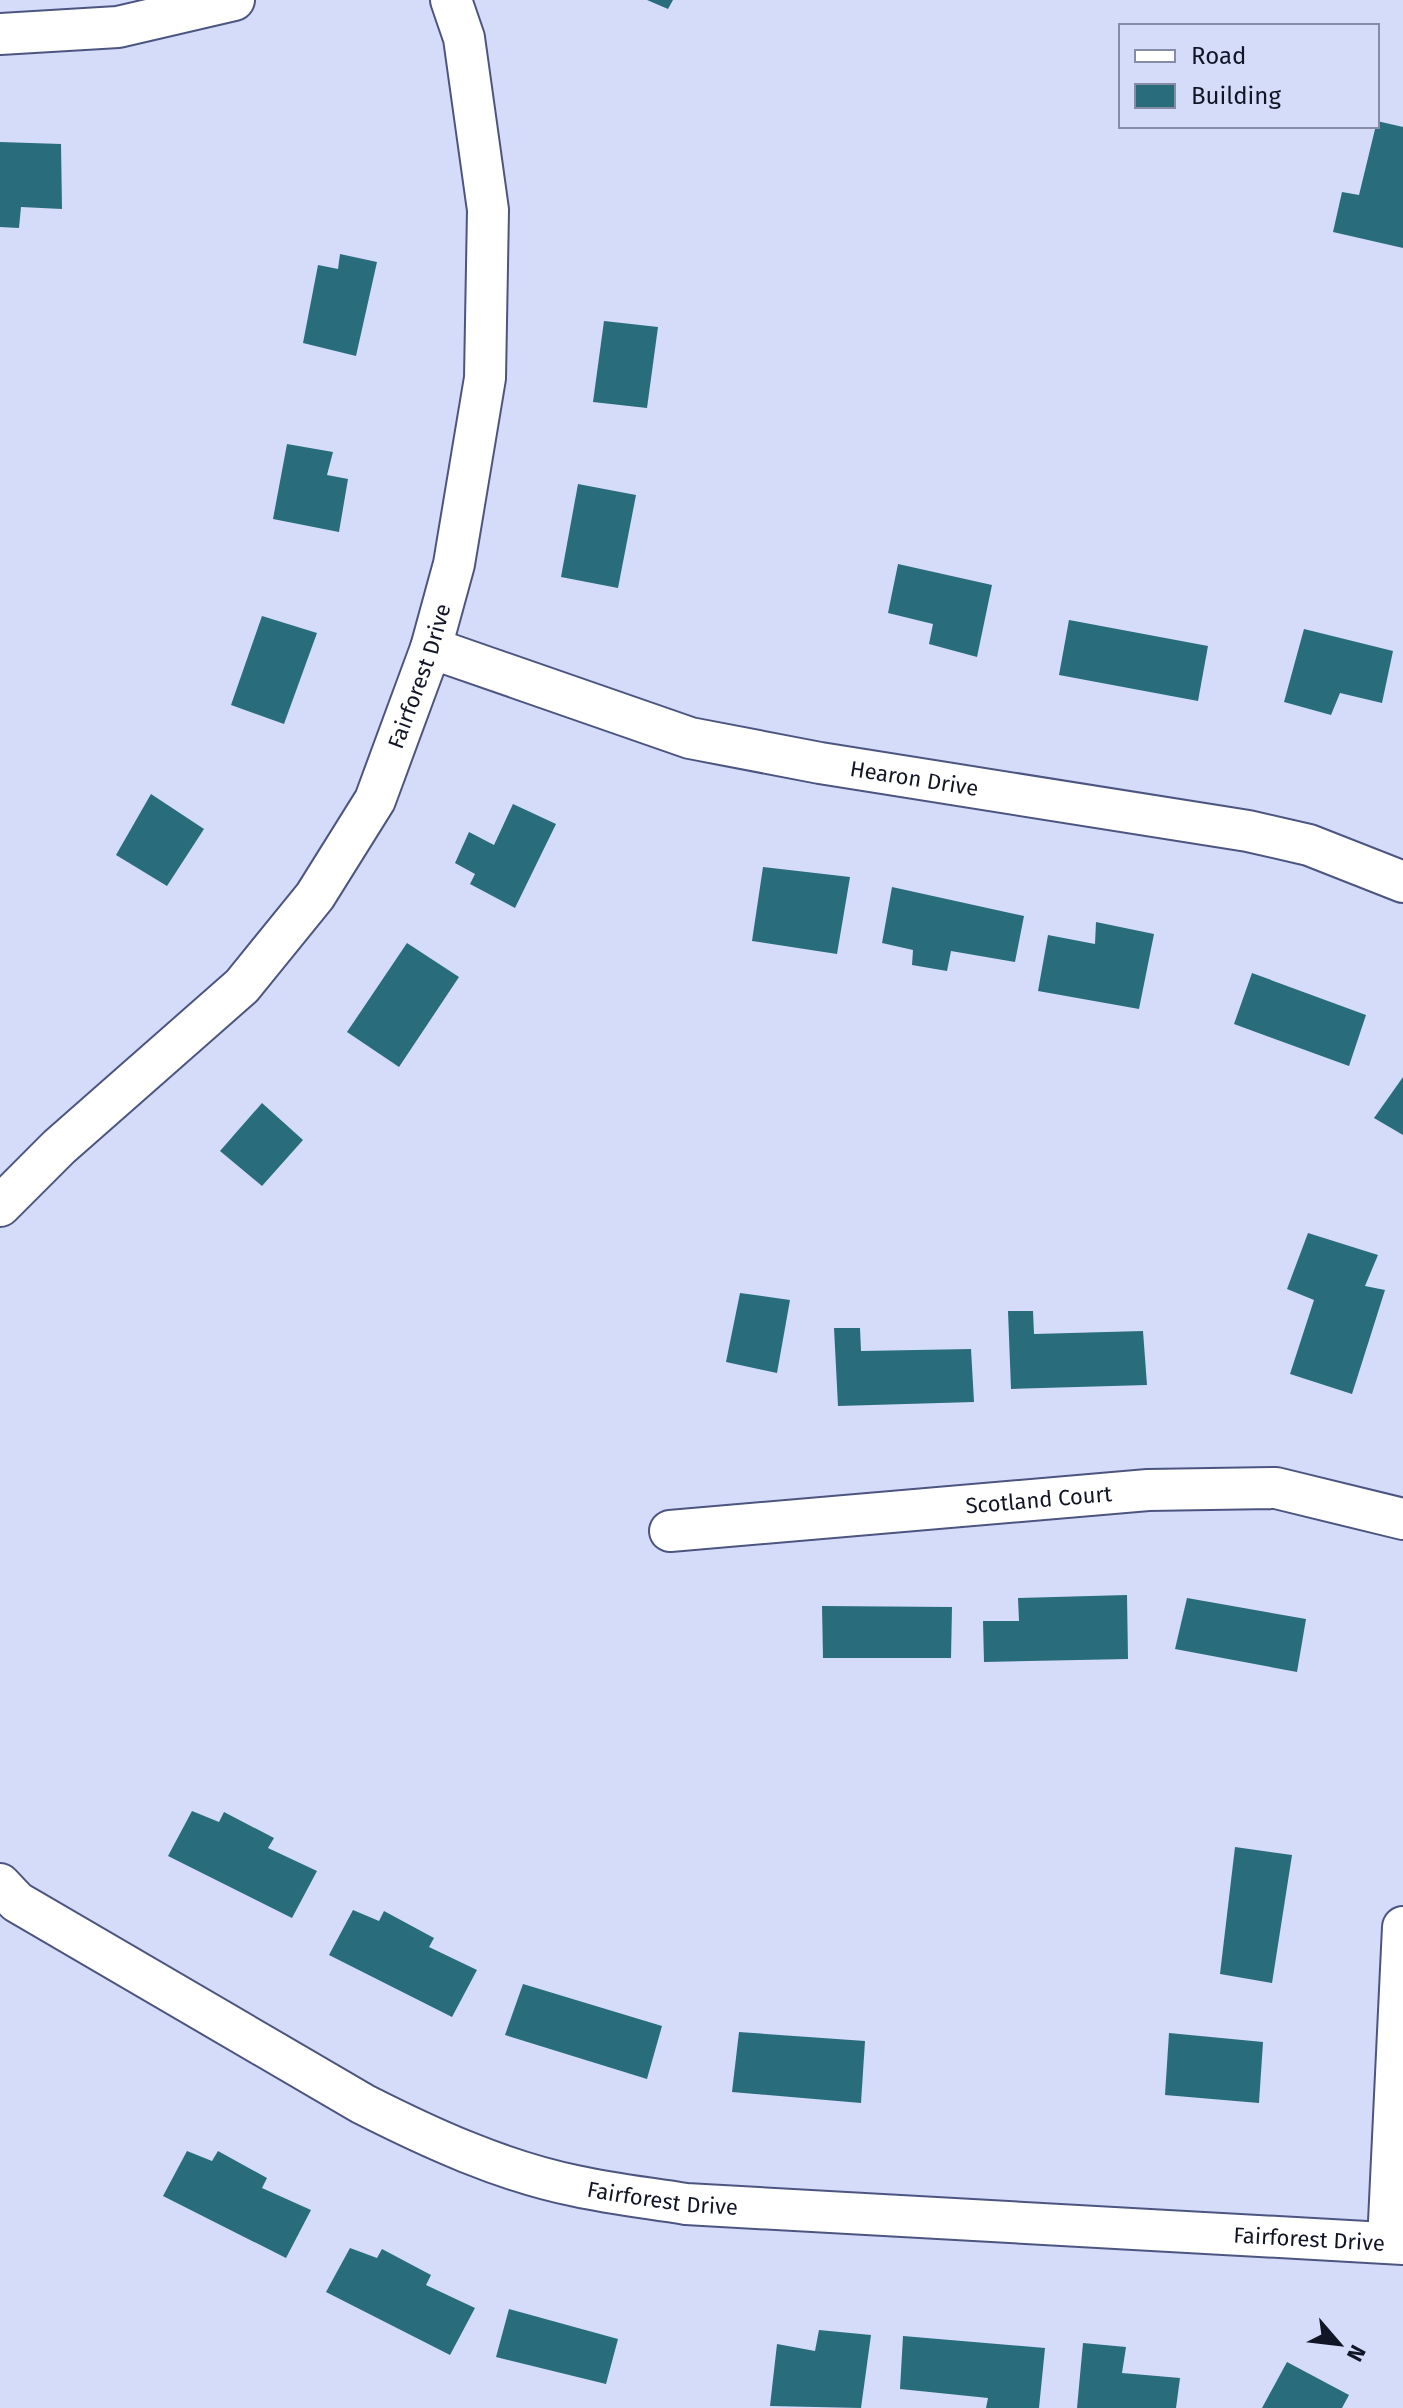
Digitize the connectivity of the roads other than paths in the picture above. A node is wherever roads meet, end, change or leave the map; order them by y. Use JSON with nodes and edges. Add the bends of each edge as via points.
{"nodes":[{"id":1,"x":234,"y":0,"type":"edge"},
{"id":2,"x":451,"y":0,"type":"edge"},
{"id":3,"x":0,"y":34,"type":"edge"},
{"id":4,"x":431,"y":648,"type":"junction"},
{"id":5,"x":1403,"y":882,"type":"edge"},
{"id":6,"x":0,"y":1206,"type":"edge"},
{"id":7,"x":1403,"y":1519,"type":"edge"},
{"id":8,"x":670,"y":1531,"type":"dead end"},
{"id":9,"x":0,"y":1884,"type":"edge"},
{"id":10,"x":1403,"y":1927,"type":"edge"},
{"id":11,"x":1396,"y":2244,"type":"edge"}],
"edges":[{"from":1,"to":3,"type":"street","via":[[118,27]]},
{"from":2,"to":4,"type":"street","name":"Fairforest Drive","via":[[464,38],[488,210],[485,378],[454,564]]},
{"from":4,"to":5,"type":"street","name":"Hearon Drive","via":[[690,738],[1248,831],[1309,845]]},
{"from":4,"to":6,"type":"street","name":"Fairforest Drive","via":[[375,800],[315,896],[242,986]]},
{"from":7,"to":8,"type":"street","name":"Scotland Court","via":[[1276,1488],[1148,1490]]},
{"from":9,"to":11,"type":"street","name":"Fairforest Drive","via":[[17,1902],[363,2104],[480,2155],[574,2186],[686,2204]]},
{"from":10,"to":11,"type":"street"}]}
